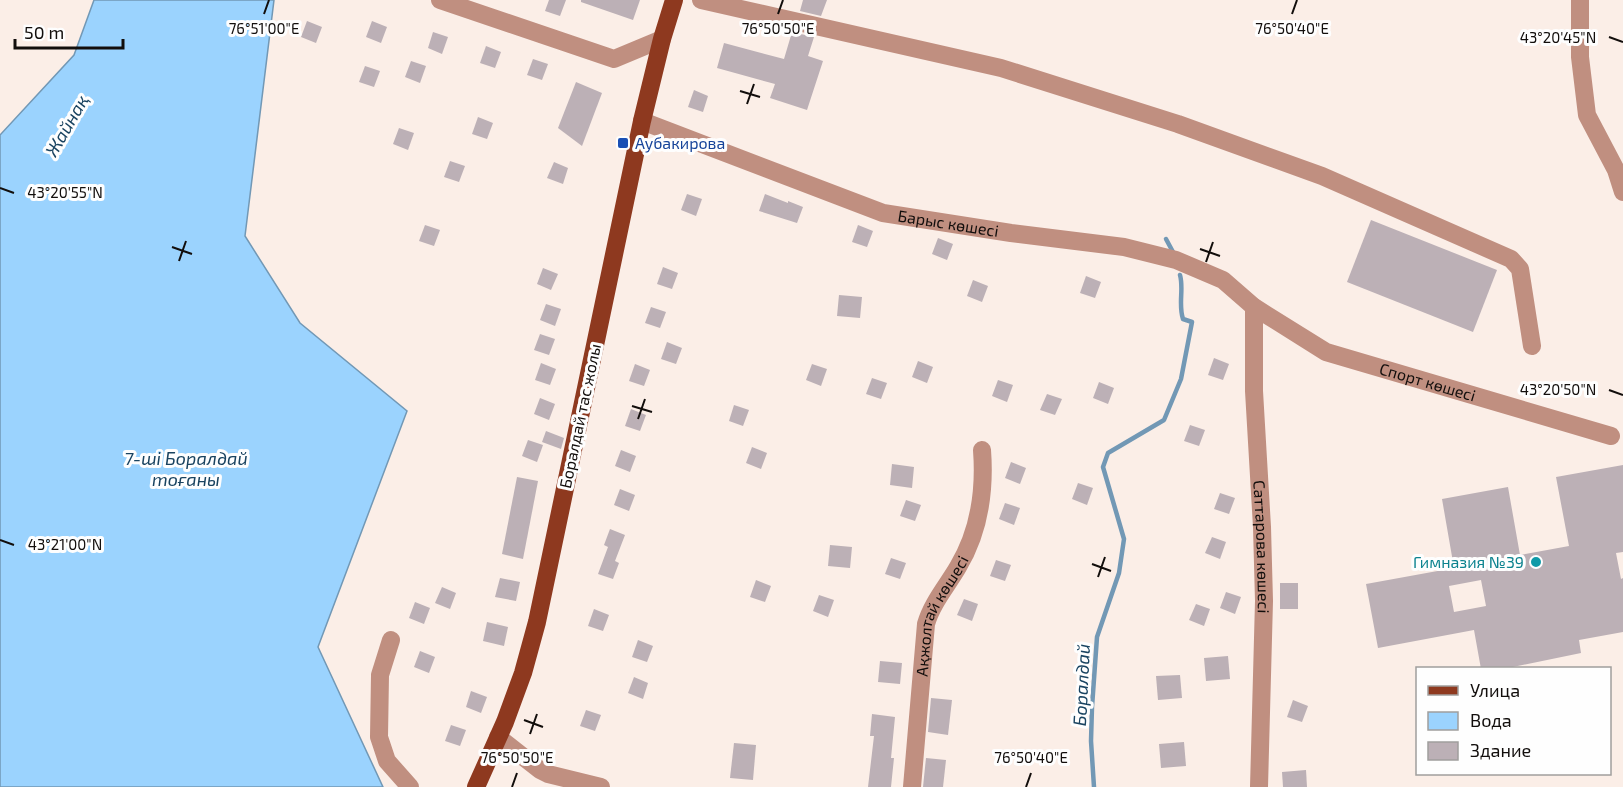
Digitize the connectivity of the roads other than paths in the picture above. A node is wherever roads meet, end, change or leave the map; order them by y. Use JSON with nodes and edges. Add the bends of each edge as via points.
{"nodes":[{"id":1,"x":440,"y":0,"type":"edge"},
{"id":2,"x":674,"y":0,"type":"edge"},
{"id":3,"x":701,"y":0,"type":"edge"},
{"id":4,"x":1580,"y":0,"type":"edge"},
{"id":5,"x":662,"y":39,"type":"junction"},
{"id":6,"x":642,"y":121,"type":"junction"},
{"id":7,"x":1623,"y":192,"type":"edge"},
{"id":8,"x":1254,"y":307,"type":"junction"},
{"id":9,"x":1532,"y":346,"type":"dead end"},
{"id":10,"x":1611,"y":436,"type":"dead end"},
{"id":11,"x":982,"y":450,"type":"dead end"},
{"id":12,"x":391,"y":640,"type":"dead end"},
{"id":13,"x":498,"y":737,"type":"junction"},
{"id":14,"x":410,"y":787,"type":"edge"},
{"id":15,"x":476,"y":787,"type":"edge"},
{"id":16,"x":601,"y":787,"type":"edge"},
{"id":17,"x":912,"y":787,"type":"edge"},
{"id":18,"x":1258,"y":787,"type":"edge"}],
"edges":[{"from":1,"to":5,"type":"street","via":[[614,59]]},
{"from":2,"to":5,"type":"main road","name":"Боралдай тас жолы"},
{"from":3,"to":9,"type":"street","via":[[1001,68],[1178,124],[1322,176],[1511,259],[1520,269]]},
{"from":4,"to":7,"type":"street","via":[[1580,57],[1587,115]]},
{"from":5,"to":6,"type":"main road","name":"Боралдай тас жолы"},
{"from":6,"to":8,"type":"street","name":"Барыс көшесі","via":[[883,213],[1124,247],[1176,260],[1223,280]]},
{"from":6,"to":13,"type":"main road","name":"Боралдай тас жолы","via":[[537,622],[523,673]]},
{"from":8,"to":10,"type":"street","name":"Спорт көшесі","via":[[1326,352]]},
{"from":8,"to":18,"type":"street","name":"Саттарова көшесі","via":[[1264,601]]},
{"from":11,"to":17,"type":"street","name":"Ақжолтай көшесі","via":[[984,473],[973,539],[926,624]]},
{"from":12,"to":14,"type":"street","via":[[380,675],[379,737],[387,761]]},
{"from":13,"to":15,"type":"main road","name":"Боралдай тас жолы"},
{"from":13,"to":16,"type":"street","via":[[548,774]]}]}
